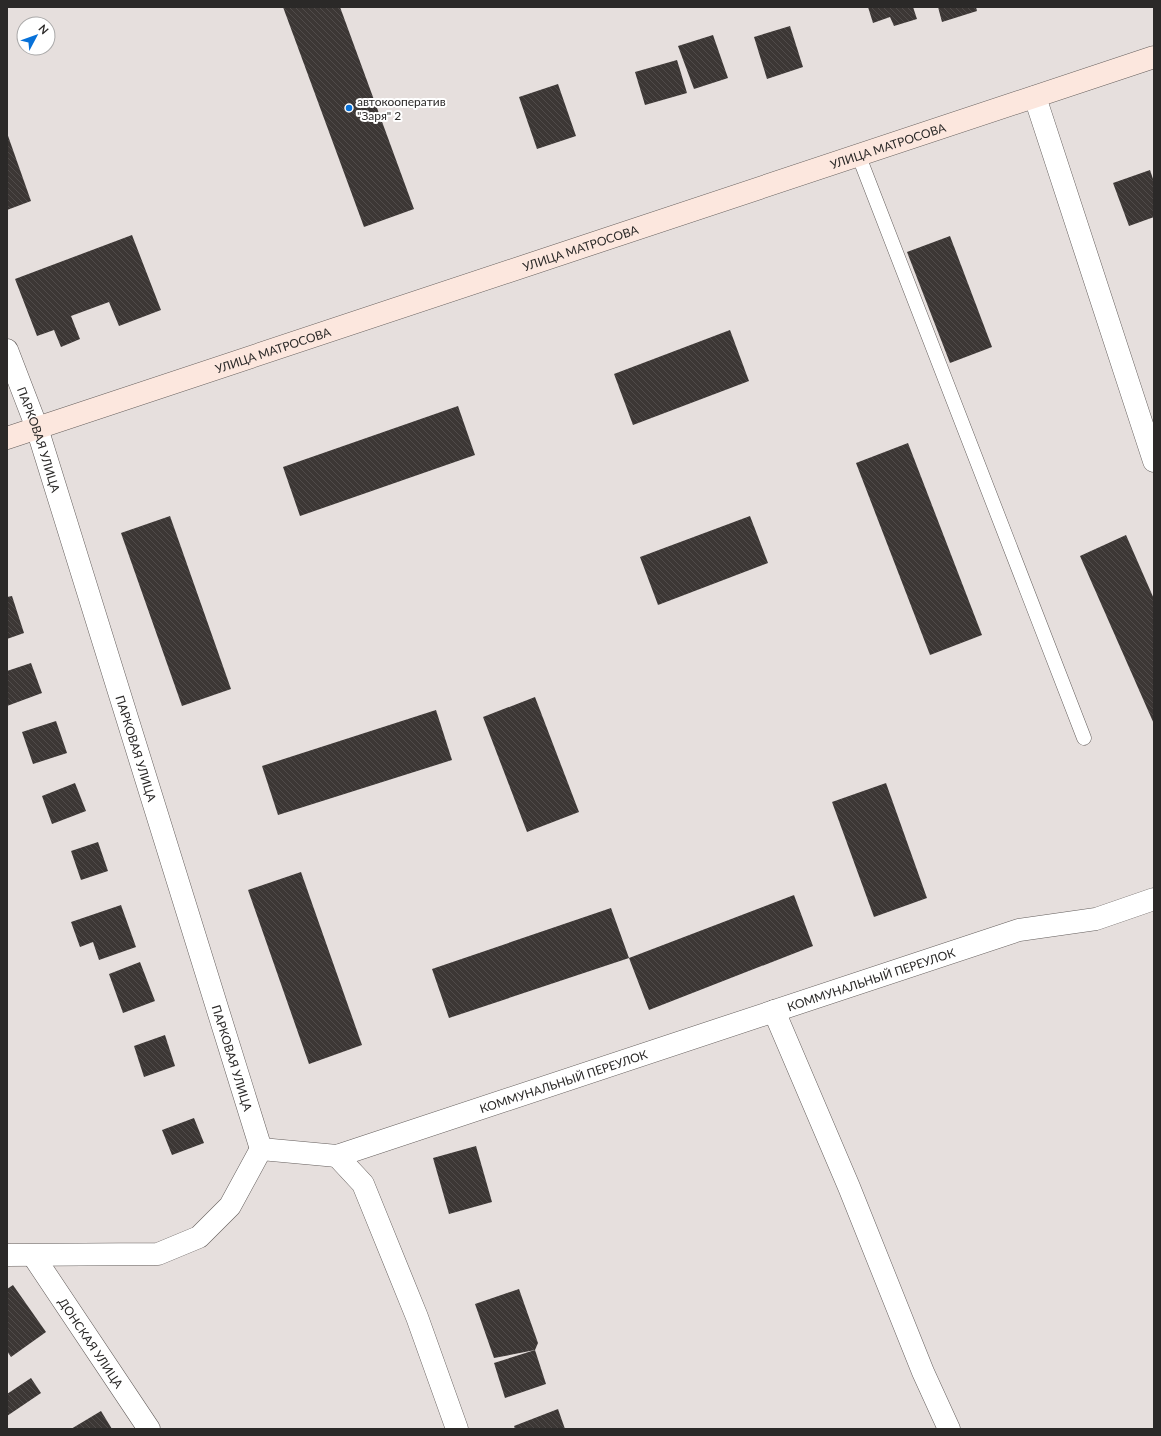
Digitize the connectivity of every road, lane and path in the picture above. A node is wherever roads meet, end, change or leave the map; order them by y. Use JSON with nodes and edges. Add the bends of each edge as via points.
{"nodes":[{"id":1,"x":1154,"y":57,"type":"edge"},
{"id":2,"x":1035,"y":97,"type":"junction"},
{"id":3,"x":858,"y":154,"type":"junction"},
{"id":4,"x":7,"y":350,"type":"edge"},
{"id":5,"x":38,"y":428,"type":"junction"},
{"id":6,"x":7,"y":438,"type":"edge"},
{"id":7,"x":1154,"y":461,"type":"edge"},
{"id":8,"x":1084,"y":738,"type":"dead end"},
{"id":9,"x":1154,"y":899,"type":"edge"},
{"id":10,"x":774,"y":1012,"type":"junction"},
{"id":11,"x":261,"y":1149,"type":"junction"},
{"id":12,"x":337,"y":1156,"type":"junction"},
{"id":13,"x":7,"y":1255,"type":"edge"},
{"id":14,"x":34,"y":1256,"type":"junction"},
{"id":15,"x":148,"y":1429,"type":"edge"},
{"id":16,"x":457,"y":1429,"type":"edge"},
{"id":17,"x":949,"y":1429,"type":"edge"}],
"edges":[{"from":1,"to":2,"type":"street","name":"УЛИЦА МАТРОСОВА"},
{"from":2,"to":3,"type":"street","name":"УЛИЦА МАТРОСОВА"},
{"from":2,"to":7,"type":"street"},
{"from":3,"to":5,"type":"street","name":"УЛИЦА МАТРОСОВА"},
{"from":3,"to":8,"type":"lane"},
{"from":4,"to":5,"type":"street","name":"ПАРКОВАЯ УЛИЦА"},
{"from":5,"to":6,"type":"street","name":"УЛИЦА МАТРОСОВА"},
{"from":5,"to":11,"type":"street","name":"ПАРКОВАЯ УЛИЦА"},
{"from":9,"to":10,"type":"street","name":"КОММУНАЛЬНЫЙ ПЕРЕУЛОК","via":[[1096,919],[1019,930]]},
{"from":10,"to":12,"type":"street","name":"КОММУНАЛЬНЫЙ ПЕРЕУЛОК"},
{"from":10,"to":17,"type":"street"},
{"from":11,"to":12,"type":"street","name":"КОММУНАЛЬНЫЙ ПЕРЕУЛОК"},
{"from":11,"to":14,"type":"street","via":[[230,1206],[199,1237],[158,1254]]},
{"from":12,"to":16,"type":"street","via":[[363,1184],[417,1317]]},
{"from":13,"to":14,"type":"street"},
{"from":14,"to":15,"type":"street","name":"ДОНСКАЯ УЛИЦА"}]}
